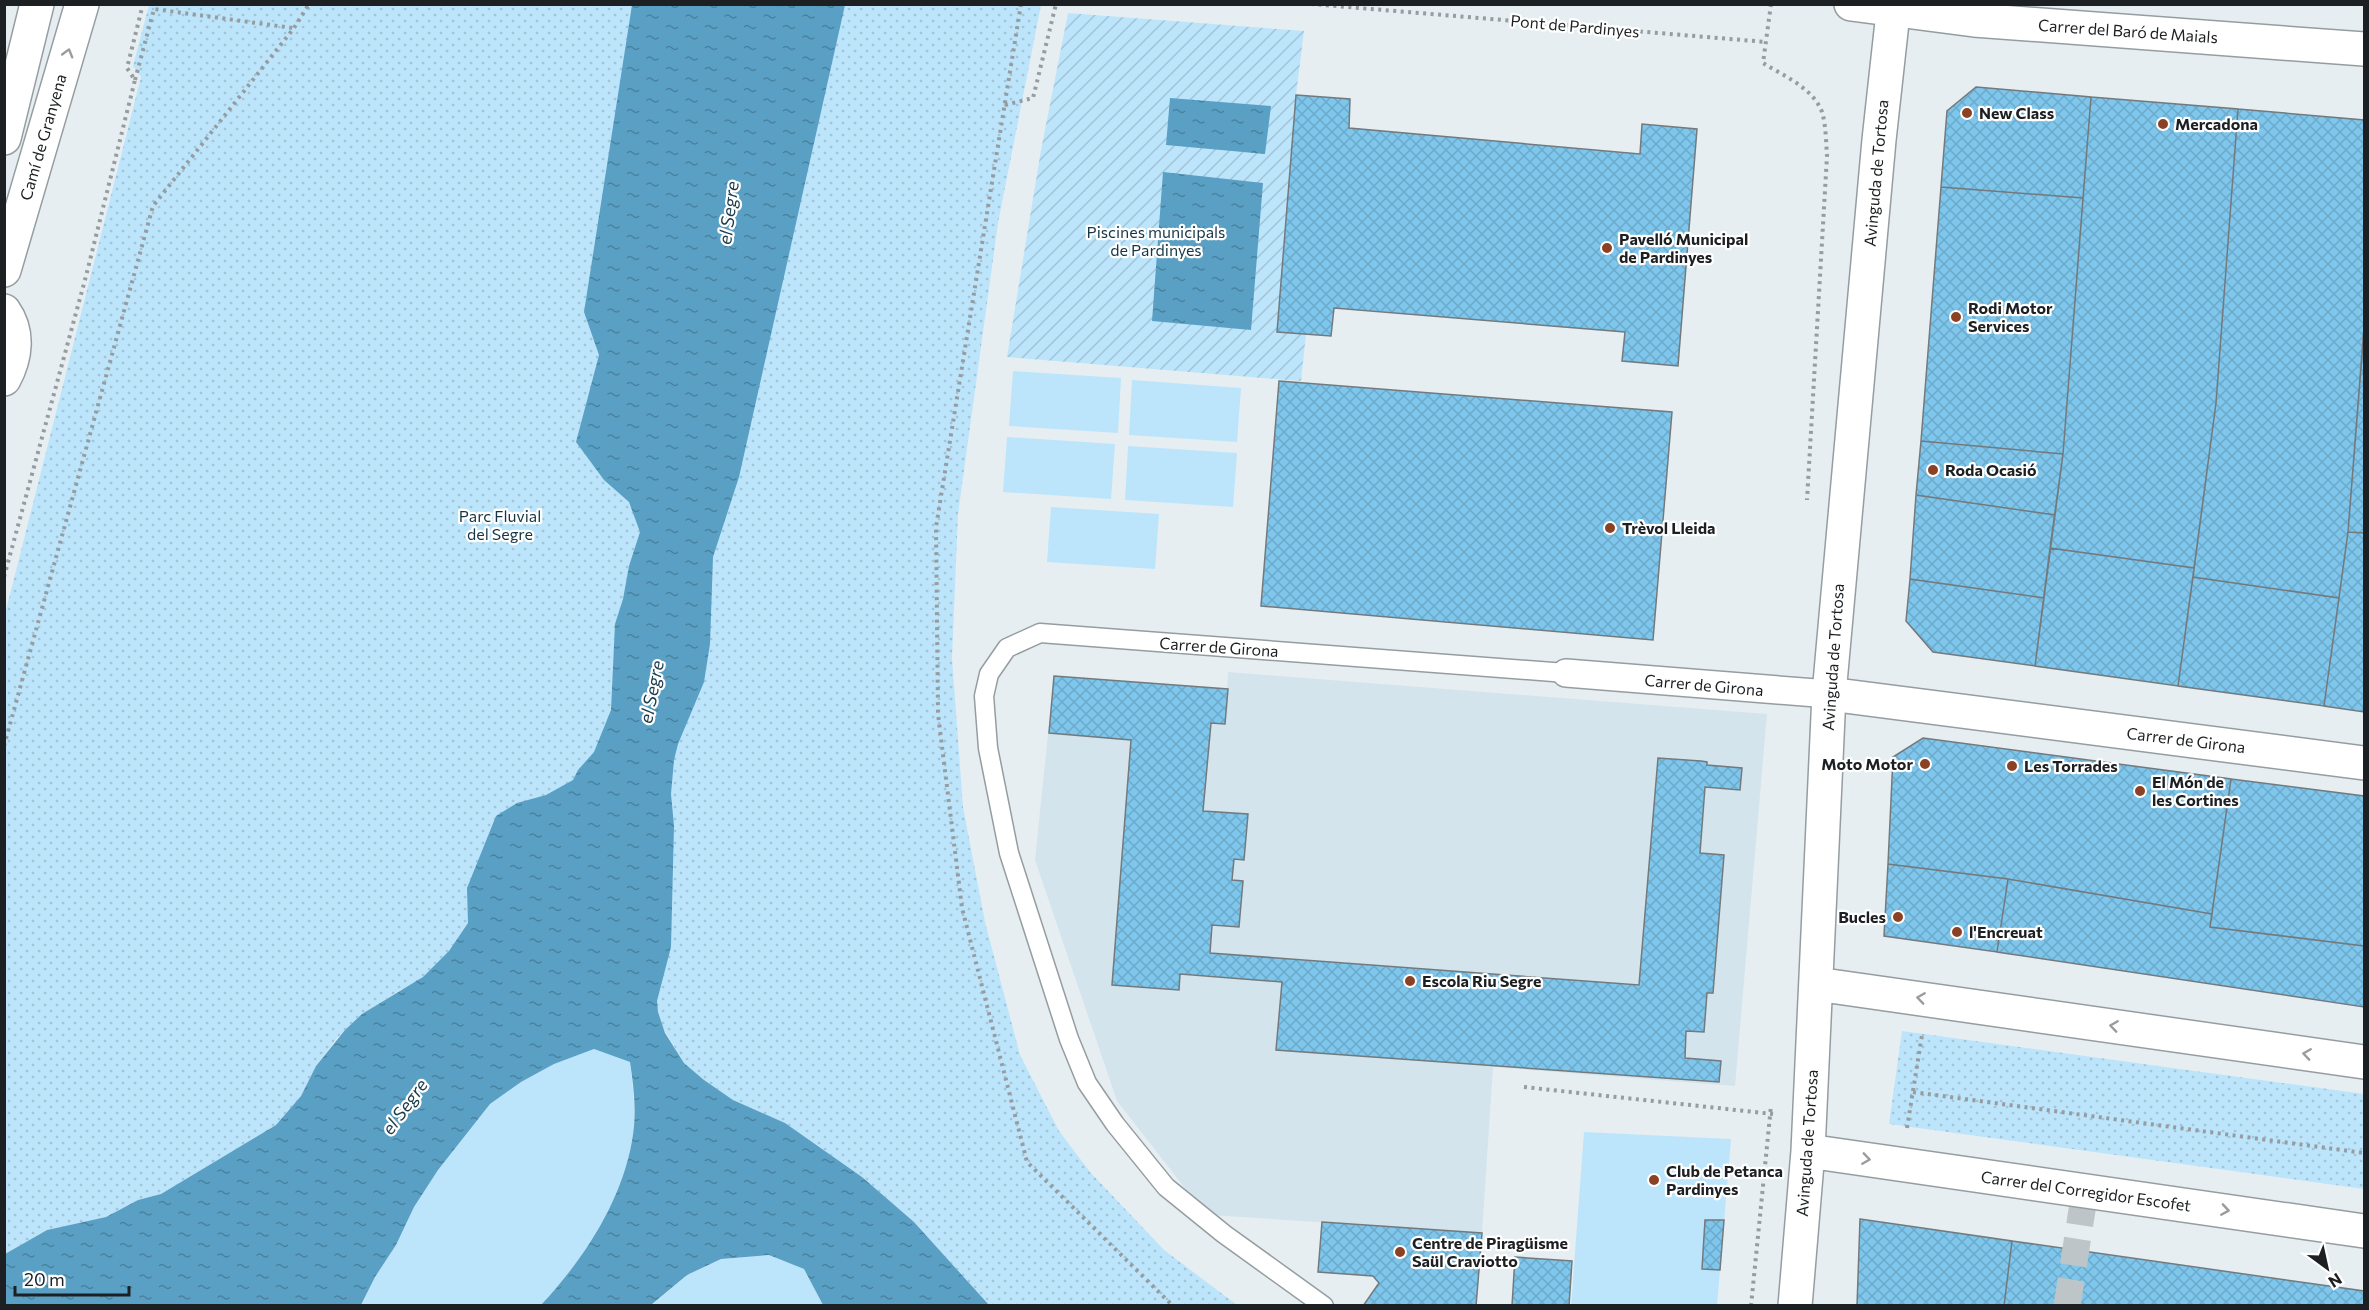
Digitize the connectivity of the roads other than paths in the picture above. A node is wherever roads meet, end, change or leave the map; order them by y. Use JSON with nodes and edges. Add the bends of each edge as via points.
{"nodes":[{"id":1,"x":37,"y":4,"type":"edge"},
{"id":2,"x":82,"y":4,"type":"edge"},
{"id":3,"x":1851,"y":4,"type":"edge"},
{"id":4,"x":1892,"y":7,"type":"edge"},
{"id":5,"x":2364,"y":49,"type":"edge"},
{"id":6,"x":4,"y":138,"type":"edge"},
{"id":7,"x":4,"y":270,"type":"edge"},
{"id":8,"x":4,"y":311,"type":"edge"},
{"id":9,"x":4,"y":379,"type":"edge"},
{"id":10,"x":1566,"y":673,"type":"joint"},
{"id":11,"x":1829,"y":694,"type":"junction"},
{"id":12,"x":2364,"y":763,"type":"edge"},
{"id":13,"x":1816,"y":984,"type":"junction"},
{"id":14,"x":2364,"y":1062,"type":"edge"},
{"id":15,"x":1808,"y":1151,"type":"junction"},
{"id":16,"x":2364,"y":1231,"type":"edge"},
{"id":17,"x":1324,"y":1305,"type":"edge"},
{"id":18,"x":1796,"y":1305,"type":"edge"}],
"edges":[{"from":1,"to":6,"type":"street"},
{"from":7,"to":2,"type":"street","name":"Camí de Granyena","one_way":true},
{"from":3,"to":4,"type":"street"},
{"from":4,"to":5,"type":"street","name":"Carrer del Baró de Maials","via":[[1982,20]]},
{"from":4,"to":11,"type":"street","name":"Avinguda de Tortosa"},
{"from":8,"to":9,"type":"street","via":[[14,332],[15,350]]},
{"from":10,"to":11,"type":"street","name":"Carrer de Girona"},
{"from":10,"to":17,"type":"lane","name":"Carrer de Girona","via":[[1040,633],[1007,648],[989,674],[984,696],[988,748],[1009,853],[1087,1083],[1114,1124],[1166,1187]]},
{"from":11,"to":12,"type":"street","name":"Carrer de Girona"},
{"from":11,"to":13,"type":"street","name":"Avinguda de Tortosa"},
{"from":14,"to":13,"type":"street","one_way":true},
{"from":13,"to":15,"type":"street","name":"Avinguda de Tortosa"},
{"from":15,"to":16,"type":"street","name":"Carrer del Corregidor Escofet","one_way":true},
{"from":15,"to":18,"type":"street","name":"Avinguda de Tortosa"}]}
